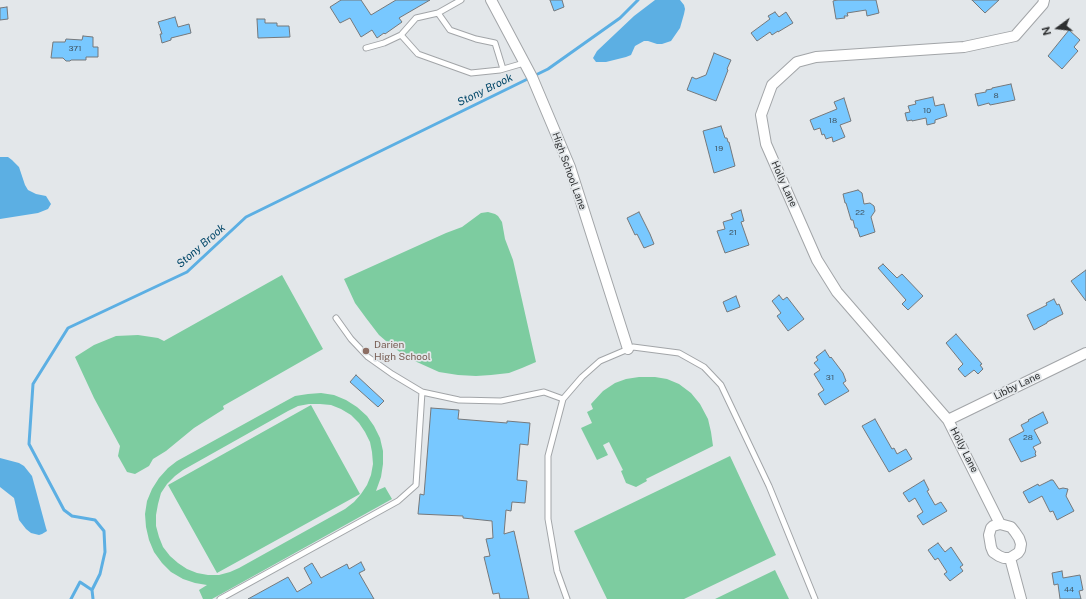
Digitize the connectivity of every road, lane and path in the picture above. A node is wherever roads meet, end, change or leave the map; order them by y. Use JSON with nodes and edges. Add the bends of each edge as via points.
{"nodes":[{"id":1,"x":462,"y":0,"type":"edge"},
{"id":2,"x":491,"y":0,"type":"edge"},
{"id":3,"x":1044,"y":0,"type":"edge"},
{"id":4,"x":438,"y":13,"type":"junction"},
{"id":5,"x":401,"y":35,"type":"junction"},
{"id":6,"x":366,"y":48,"type":"dead end"},
{"id":7,"x":524,"y":63,"type":"junction"},
{"id":8,"x":504,"y":69,"type":"junction"},
{"id":9,"x":336,"y":318,"type":"dead end"},
{"id":10,"x":628,"y":349,"type":"junction"},
{"id":11,"x":1086,"y":352,"type":"edge"},
{"id":12,"x":422,"y":392,"type":"junction"},
{"id":13,"x":563,"y":399,"type":"junction"},
{"id":14,"x":948,"y":420,"type":"junction"},
{"id":15,"x":1000,"y":524,"type":"junction"},
{"id":16,"x":1010,"y":558,"type":"junction"},
{"id":17,"x":220,"y":599,"type":"edge"},
{"id":18,"x":567,"y":599,"type":"edge"},
{"id":19,"x":814,"y":599,"type":"edge"},
{"id":20,"x":1021,"y":599,"type":"edge"}],
"edges":[{"from":1,"to":4,"type":"lane"},
{"from":2,"to":7,"type":"street","name":"High School Lane"},
{"from":3,"to":14,"type":"street","name":"Holly Lane","via":[[1015,36],[964,47],[816,57],[797,62],[772,85],[761,115],[766,144],[817,260],[837,292]]},
{"from":4,"to":5,"type":"lane","via":[[416,18]]},
{"from":4,"to":8,"type":"lane","via":[[450,30],[495,43]]},
{"from":5,"to":6,"type":"lane"},
{"from":5,"to":8,"type":"lane","via":[[418,54],[471,73]]},
{"from":7,"to":8,"type":"lane"},
{"from":7,"to":10,"type":"street","name":"High School Lane","via":[[570,167]]},
{"from":9,"to":12,"type":"lane","via":[[368,357]]},
{"from":10,"to":13,"type":"lane","via":[[600,361]]},
{"from":10,"to":19,"type":"lane","via":[[633,347],[679,353],[704,367],[721,385],[769,486]]},
{"from":11,"to":14,"type":"street","name":"Libby Lane"},
{"from":12,"to":13,"type":"lane","via":[[459,400],[501,401],[544,392]]},
{"from":12,"to":17,"type":"lane","via":[[416,485],[398,501]]},
{"from":13,"to":18,"type":"lane","via":[[548,456],[548,519],[557,571]]},
{"from":14,"to":15,"type":"street","name":"Holly Lane"},
{"from":15,"to":16,"type":"street","via":[[1011,527],[1021,544],[1018,553]]},
{"from":15,"to":16,"type":"street","via":[[991,528],[991,546],[993,552],[999,556]]},
{"from":16,"to":20,"type":"street"}]}
